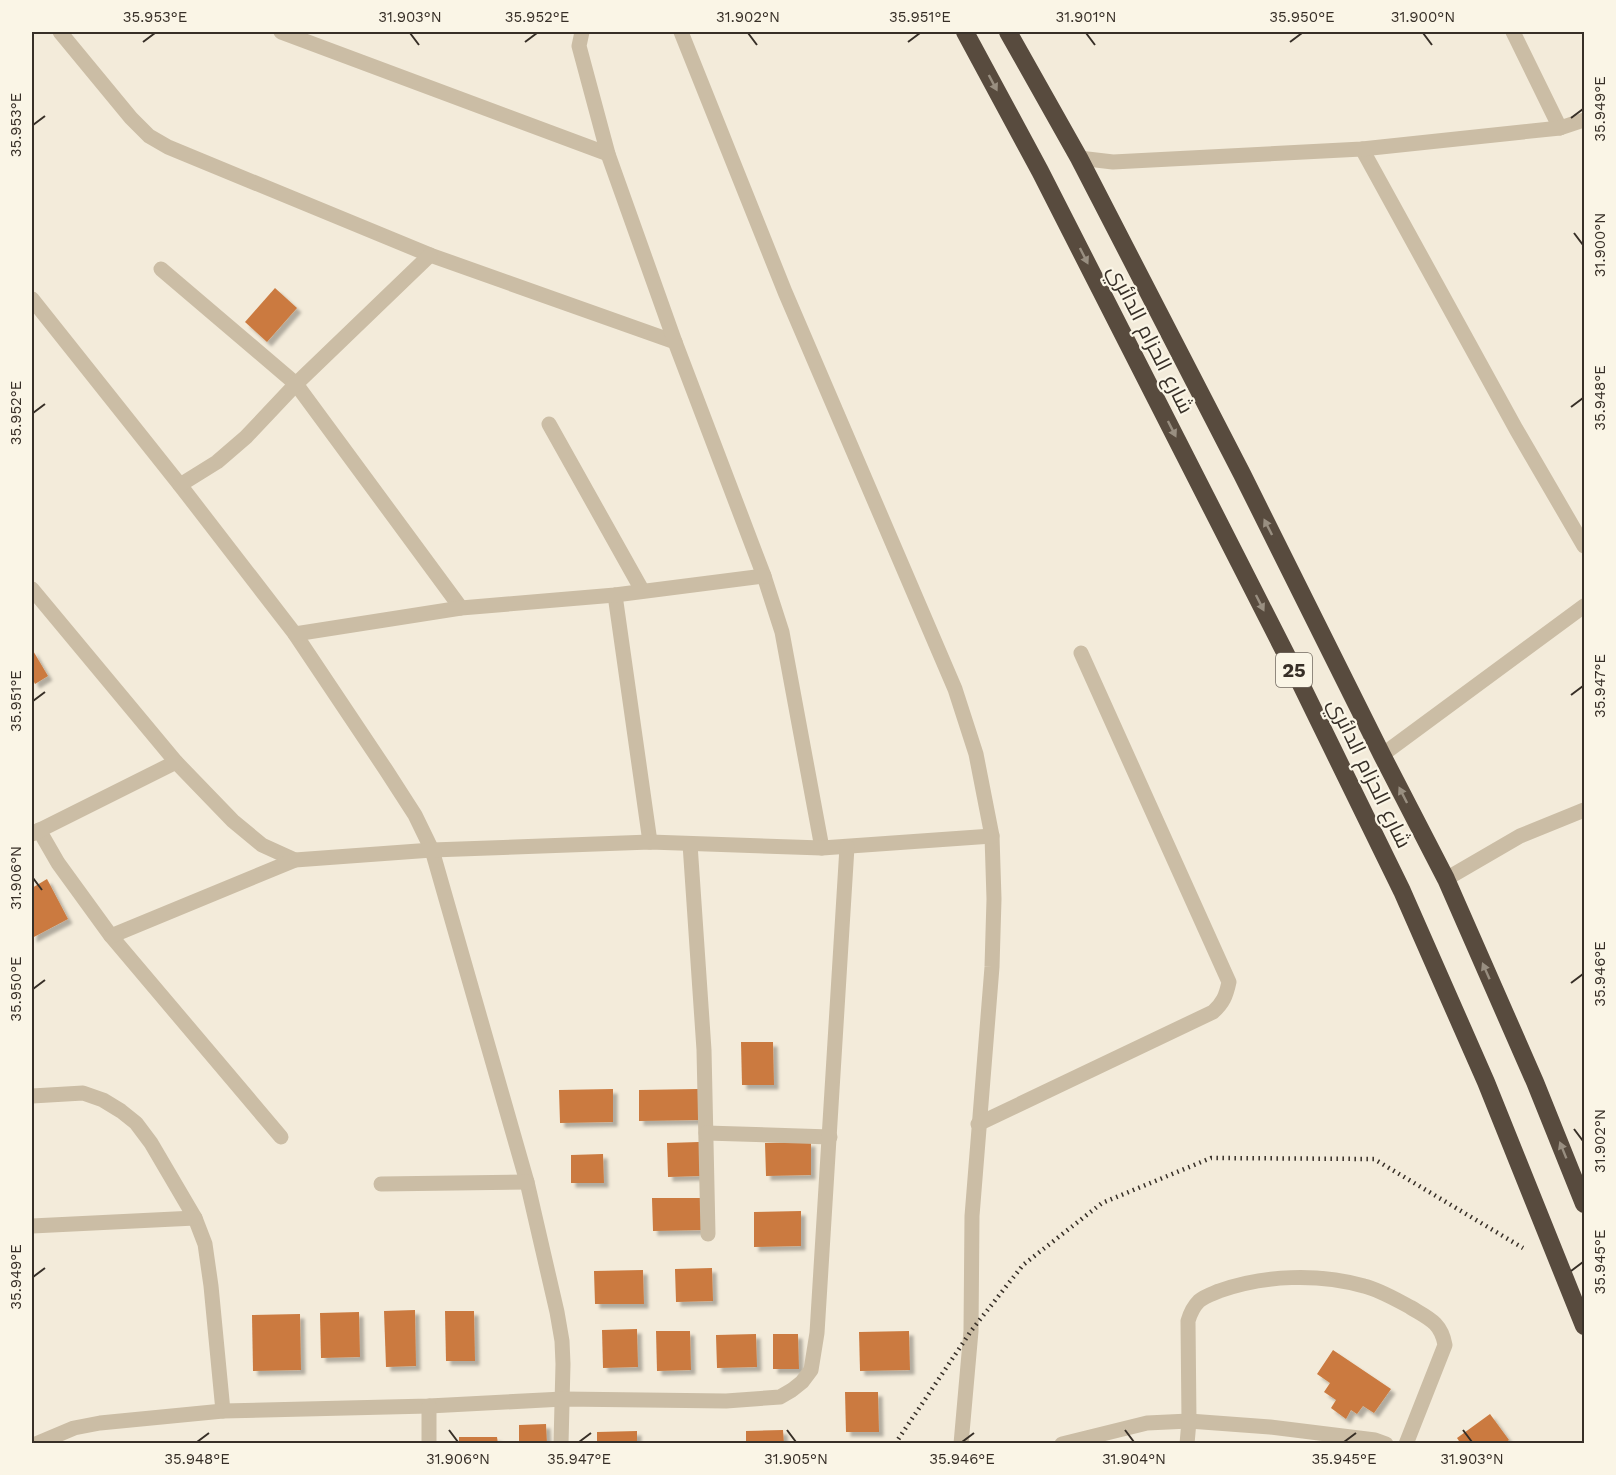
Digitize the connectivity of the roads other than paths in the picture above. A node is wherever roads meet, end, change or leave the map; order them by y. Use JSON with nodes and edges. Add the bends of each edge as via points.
{"nodes":[{"id":1,"x":60,"y":32,"type":"edge"},
{"id":2,"x":281,"y":32,"type":"edge"},
{"id":3,"x":582,"y":32,"type":"edge"},
{"id":4,"x":681,"y":32,"type":"edge"},
{"id":5,"x":965,"y":32,"type":"edge"},
{"id":6,"x":1008,"y":32,"type":"edge"},
{"id":7,"x":1513,"y":32,"type":"edge"},
{"id":8,"x":1584,"y":120,"type":"edge"},
{"id":9,"x":1560,"y":128,"type":"junction"},
{"id":10,"x":1362,"y":149,"type":"junction"},
{"id":11,"x":608,"y":154,"type":"junction"},
{"id":12,"x":1078,"y":158,"type":"junction"},
{"id":13,"x":430,"y":255,"type":"junction"},
{"id":14,"x":162,"y":268,"type":"dead end"},
{"id":15,"x":32,"y":299,"type":"edge"},
{"id":16,"x":675,"y":342,"type":"junction"},
{"id":17,"x":296,"y":384,"type":"junction"},
{"id":18,"x":549,"y":424,"type":"dead end"},
{"id":19,"x":180,"y":485,"type":"junction"},
{"id":20,"x":1584,"y":546,"type":"edge"},
{"id":21,"x":764,"y":576,"type":"junction"},
{"id":22,"x":32,"y":589,"type":"edge"},
{"id":23,"x":642,"y":590,"type":"junction"},
{"id":24,"x":615,"y":595,"type":"junction"},
{"id":25,"x":1584,"y":606,"type":"edge"},
{"id":26,"x":461,"y":608,"type":"junction"},
{"id":27,"x":295,"y":634,"type":"junction"},
{"id":28,"x":1081,"y":653,"type":"dead end"},
{"id":29,"x":1382,"y":755,"type":"junction"},
{"id":30,"x":176,"y":762,"type":"junction"},
{"id":31,"x":1584,"y":810,"type":"edge"},
{"id":32,"x":35,"y":832,"type":"edge"},
{"id":33,"x":992,"y":836,"type":"junction"},
{"id":34,"x":650,"y":842,"type":"junction"},
{"id":35,"x":690,"y":844,"type":"junction"},
{"id":36,"x":847,"y":847,"type":"junction"},
{"id":37,"x":822,"y":848,"type":"junction"},
{"id":38,"x":432,"y":850,"type":"junction"},
{"id":39,"x":295,"y":860,"type":"junction"},
{"id":40,"x":1446,"y":879,"type":"junction"},
{"id":41,"x":111,"y":936,"type":"junction"},
{"id":42,"x":32,"y":1096,"type":"edge"},
{"id":43,"x":978,"y":1124,"type":"junction"},
{"id":44,"x":706,"y":1133,"type":"junction"},
{"id":45,"x":281,"y":1137,"type":"dead end"},
{"id":46,"x":830,"y":1137,"type":"junction"},
{"id":47,"x":527,"y":1182,"type":"junction"},
{"id":48,"x":381,"y":1184,"type":"dead end"},
{"id":49,"x":1584,"y":1204,"type":"edge"},
{"id":50,"x":195,"y":1218,"type":"junction"},
{"id":51,"x":32,"y":1226,"type":"edge"},
{"id":52,"x":708,"y":1234,"type":"dead end"},
{"id":53,"x":1584,"y":1326,"type":"edge"},
{"id":54,"x":563,"y":1399,"type":"junction"},
{"id":55,"x":429,"y":1406,"type":"junction"},
{"id":56,"x":223,"y":1411,"type":"junction"},
{"id":57,"x":1189,"y":1421,"type":"junction"},
{"id":58,"x":36,"y":1443,"type":"edge"},
{"id":59,"x":429,"y":1443,"type":"edge"},
{"id":60,"x":561,"y":1443,"type":"edge"},
{"id":61,"x":961,"y":1443,"type":"edge"},
{"id":62,"x":1062,"y":1443,"type":"edge"},
{"id":63,"x":1187,"y":1443,"type":"edge"},
{"id":64,"x":1386,"y":1443,"type":"edge"},
{"id":65,"x":1406,"y":1443,"type":"edge"}],
"edges":[{"from":1,"to":13,"type":"street","via":[[149,136]]},
{"from":2,"to":11,"type":"street"},
{"from":3,"to":11,"type":"street","via":[[579,46]]},
{"from":4,"to":33,"type":"street","via":[[785,292],[955,689],[976,754]]},
{"from":5,"to":53,"type":"highway","name":"شارع الحزام الدائري","number":"25","one_way":true,"via":[[1062,213],[1402,891],[1486,1082]]},
{"from":6,"to":12,"type":"highway","name":"شارع الحزام الدائري","number":"25"},
{"from":7,"to":9,"type":"street"},
{"from":8,"to":9,"type":"street"},
{"from":9,"to":10,"type":"street"},
{"from":10,"to":12,"type":"street","via":[[1113,162]]},
{"from":10,"to":20,"type":"street"},
{"from":11,"to":16,"type":"street"},
{"from":29,"to":12,"type":"highway","name":"شارع الحزام الدائري","number":"25","one_way":true},
{"from":13,"to":16,"type":"street"},
{"from":13,"to":17,"type":"street"},
{"from":14,"to":17,"type":"street"},
{"from":15,"to":19,"type":"street"},
{"from":16,"to":21,"type":"street"},
{"from":17,"to":19,"type":"street","via":[[246,437],[217,462]]},
{"from":17,"to":26,"type":"street"},
{"from":18,"to":23,"type":"street"},
{"from":19,"to":27,"type":"street"},
{"from":21,"to":23,"type":"street"},
{"from":21,"to":37,"type":"street","via":[[782,632]]},
{"from":22,"to":30,"type":"street"},
{"from":23,"to":24,"type":"street"},
{"from":24,"to":26,"type":"street"},
{"from":24,"to":34,"type":"street"},
{"from":25,"to":29,"type":"street"},
{"from":26,"to":27,"type":"street"},
{"from":27,"to":38,"type":"street","via":[[415,815]]},
{"from":28,"to":43,"type":"street","via":[[1229,982],[1226,996],[1213,1012]]},
{"from":40,"to":29,"type":"highway","name":"شارع الحزام الدائري","number":"25","one_way":true},
{"from":30,"to":32,"type":"street"},
{"from":30,"to":39,"type":"street","via":[[262,845]]},
{"from":31,"to":40,"type":"street","via":[[1520,836]]},
{"from":32,"to":41,"type":"street"},
{"from":33,"to":36,"type":"street"},
{"from":33,"to":43,"type":"street","via":[[992,968]]},
{"from":34,"to":35,"type":"street"},
{"from":34,"to":38,"type":"street"},
{"from":35,"to":37,"type":"street"},
{"from":35,"to":44,"type":"street"},
{"from":36,"to":37,"type":"street"},
{"from":36,"to":46,"type":"street"},
{"from":38,"to":39,"type":"street"},
{"from":38,"to":47,"type":"street"},
{"from":39,"to":41,"type":"street"},
{"from":49,"to":40,"type":"highway","name":"شارع الحزام الدائري","number":"25","one_way":true},
{"from":41,"to":45,"type":"street"},
{"from":42,"to":50,"type":"street","via":[[83,1093],[121,1110],[151,1143]]},
{"from":43,"to":61,"type":"street","via":[[971,1331]]},
{"from":44,"to":46,"type":"street"},
{"from":44,"to":52,"type":"street"},
{"from":46,"to":54,"type":"street","via":[[817,1333],[811,1370],[802,1382],[780,1397],[726,1401]]},
{"from":47,"to":48,"type":"street"},
{"from":47,"to":54,"type":"street","via":[[562,1341]]},
{"from":50,"to":51,"type":"street"},
{"from":50,"to":56,"type":"street","via":[[205,1244]]},
{"from":54,"to":55,"type":"street"},
{"from":54,"to":60,"type":"street"},
{"from":55,"to":56,"type":"street"},
{"from":55,"to":59,"type":"street"},
{"from":56,"to":58,"type":"street","via":[[100,1423]]},
{"from":57,"to":62,"type":"street","via":[[1147,1423]]},
{"from":57,"to":63,"type":"street"},
{"from":57,"to":64,"type":"street","via":[[1282,1428]]},
{"from":57,"to":65,"type":"street","via":[[1188,1321],[1197,1303],[1237,1285],[1267,1279],[1338,1280],[1397,1300],[1437,1324],[1443,1335],[1445,1345]]}]}
